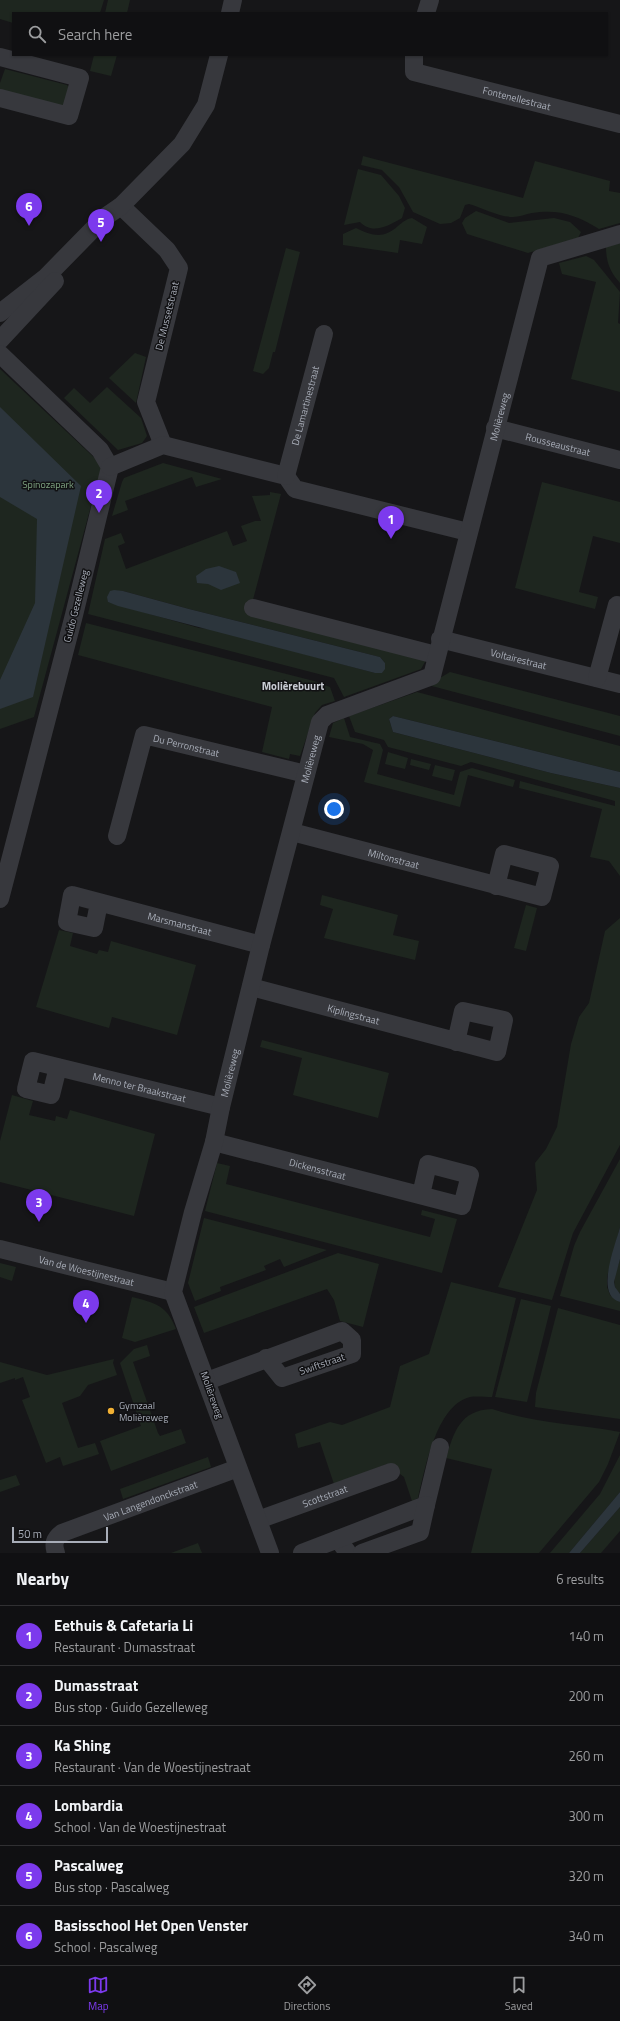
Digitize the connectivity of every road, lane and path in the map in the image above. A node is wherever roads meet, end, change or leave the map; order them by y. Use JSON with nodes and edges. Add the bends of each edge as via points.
{"nodes":[{"id":1,"x":233,"y":0,"type":"edge"},
{"id":2,"x":430,"y":0,"type":"edge"},
{"id":3,"x":230,"y":12,"type":"edge"},
{"id":4,"x":426,"y":12,"type":"edge"},
{"id":5,"x":219,"y":56,"type":"edge"},
{"id":6,"x":1,"y":62,"type":"edge"},
{"id":7,"x":414,"y":64,"type":"edge"},
{"id":8,"x":0,"y":98,"type":"edge"},
{"id":9,"x":620,"y":124,"type":"edge"},
{"id":10,"x":121,"y":206,"type":"junction"},
{"id":11,"x":620,"y":234,"type":"edge"},
{"id":12,"x":0,"y":313,"type":"edge"},
{"id":13,"x":324,"y":334,"type":"dead end"},
{"id":14,"x":0,"y":340,"type":"edge"},
{"id":15,"x":0,"y":354,"type":"edge"},
{"id":16,"x":495,"y":428,"type":"junction"},
{"id":17,"x":163,"y":445,"type":"junction"},
{"id":18,"x":620,"y":460,"type":"edge"},
{"id":19,"x":110,"y":467,"type":"junction"},
{"id":20,"x":286,"y":476,"type":"junction"},
{"id":21,"x":468,"y":532,"type":"junction"},
{"id":22,"x":620,"y":606,"type":"edge"},
{"id":23,"x":253,"y":608,"type":"dead end"},
{"id":24,"x":438,"y":647,"type":"junction"},
{"id":25,"x":597,"y":678,"type":"junction"},
{"id":26,"x":620,"y":684,"type":"edge"},
{"id":27,"x":306,"y":774,"type":"junction"},
{"id":28,"x":292,"y":832,"type":"junction"},
{"id":29,"x":118,"y":836,"type":"dead end"},
{"id":30,"x":496,"y":886,"type":"dead end"},
{"id":31,"x":0,"y":899,"type":"edge"},
{"id":32,"x":99,"y":902,"type":"dead end"},
{"id":33,"x":261,"y":945,"type":"junction"},
{"id":34,"x":251,"y":987,"type":"junction"},
{"id":35,"x":456,"y":1042,"type":"dead end"},
{"id":36,"x":58,"y":1067,"type":"dead end"},
{"id":37,"x":221,"y":1106,"type":"junction"},
{"id":38,"x":214,"y":1142,"type":"junction"},
{"id":39,"x":421,"y":1195,"type":"dead end"},
{"id":40,"x":0,"y":1249,"type":"edge"},
{"id":41,"x":173,"y":1292,"type":"junction"},
{"id":42,"x":266,"y":1358,"type":"dead end"},
{"id":43,"x":207,"y":1381,"type":"junction"},
{"id":44,"x":440,"y":1447,"type":"dead end"},
{"id":45,"x":238,"y":1468,"type":"junction"},
{"id":46,"x":391,"y":1472,"type":"dead end"},
{"id":47,"x":426,"y":1505,"type":"junction"},
{"id":48,"x":258,"y":1520,"type":"junction"},
{"id":49,"x":343,"y":1546,"type":"edge"},
{"id":50,"x":56,"y":1553,"type":"edge"},
{"id":51,"x":270,"y":1553,"type":"edge"},
{"id":52,"x":302,"y":1553,"type":"edge"},
{"id":53,"x":362,"y":1553,"type":"edge"}],
"edges":[{"from":1,"to":3,"type":"street"},
{"from":2,"to":4,"type":"street"},
{"from":5,"to":10,"type":"street","via":[[206,105],[194,126],[182,144]]},
{"from":6,"to":8,"type":"street","via":[[80,78],[69,116]]},
{"from":7,"to":9,"type":"street","name":"Fontenellestraat"},
{"from":10,"to":12,"type":"street","via":[[105,217],[46,277]]},
{"from":10,"to":14,"type":"street","via":[[111,222]]},
{"from":10,"to":17,"type":"street","name":"De Mussetstraat","via":[[167,250],[180,268],[146,402]]},
{"from":11,"to":16,"type":"street","name":"Molièreweg","via":[[540,258]]},
{"from":13,"to":20,"type":"street","name":"De Lamartinestraat"},
{"from":15,"to":19,"type":"street","via":[[100,450]]},
{"from":16,"to":18,"type":"street","name":"Rousseaustraat"},
{"from":16,"to":21,"type":"street","name":"Molièreweg"},
{"from":17,"to":19,"type":"street"},
{"from":17,"to":20,"type":"street"},
{"from":19,"to":31,"type":"street","name":"Guido Gezelleweg"},
{"from":20,"to":21,"type":"street","via":[[295,489]]},
{"from":21,"to":24,"type":"street","name":"Molièreweg"},
{"from":22,"to":25,"type":"street","via":[[617,605]]},
{"from":23,"to":24,"type":"street"},
{"from":24,"to":25,"type":"street","name":"Voltairestraat"},
{"from":24,"to":27,"type":"street","name":"Molièreweg","via":[[432,676],[327,715],[320,722]]},
{"from":25,"to":26,"type":"street","name":"Voltairestraat"},
{"from":27,"to":28,"type":"street","name":"Molièreweg"},
{"from":27,"to":29,"type":"street","name":"Du Perronstraat","via":[[144,735]]},
{"from":28,"to":30,"type":"street","name":"Miltonstraat"},
{"from":28,"to":33,"type":"street","name":"Molièreweg"},
{"from":32,"to":33,"type":"street","name":"Marsmanstraat"},
{"from":33,"to":34,"type":"street","name":"Molièreweg"},
{"from":34,"to":35,"type":"street","name":"Kiplingstraat"},
{"from":34,"to":37,"type":"street","name":"Molièreweg"},
{"from":36,"to":37,"type":"street","name":"Menno ter Braakstraat"},
{"from":37,"to":38,"type":"street","name":"Molièreweg"},
{"from":38,"to":39,"type":"street","name":"Dickensstraat"},
{"from":38,"to":41,"type":"street","name":"Molièreweg"},
{"from":40,"to":41,"type":"street","name":"Van de Woestijnestraat"},
{"from":41,"to":43,"type":"street","name":"Molièreweg"},
{"from":42,"to":43,"type":"street"},
{"from":43,"to":45,"type":"street","name":"Molièreweg"},
{"from":44,"to":47,"type":"street"},
{"from":45,"to":48,"type":"street","name":"Molièreweg"},
{"from":45,"to":50,"type":"street","name":"Van Langendonckstraat","via":[[62,1533],[56,1538]]},
{"from":46,"to":48,"type":"street","name":"Scottstraat"},
{"from":47,"to":49,"type":"street"},
{"from":47,"to":53,"type":"street","via":[[420,1532]]},
{"from":48,"to":51,"type":"street","name":"Molièreweg"},
{"from":49,"to":52,"type":"street"}]}
